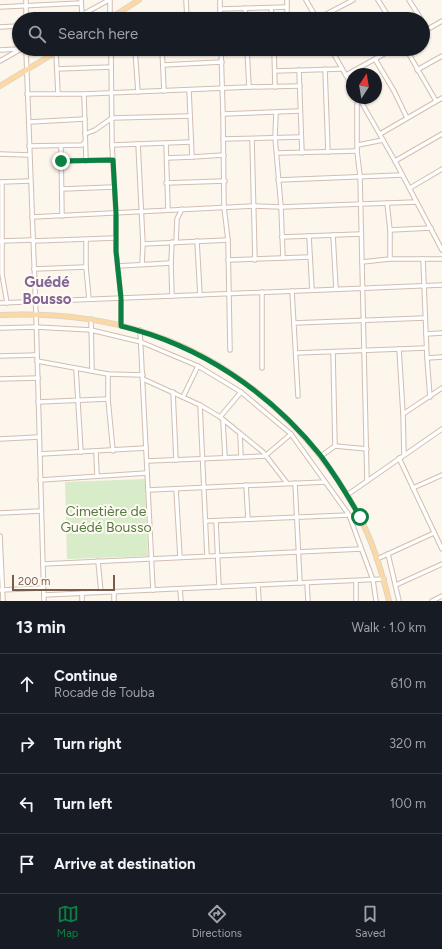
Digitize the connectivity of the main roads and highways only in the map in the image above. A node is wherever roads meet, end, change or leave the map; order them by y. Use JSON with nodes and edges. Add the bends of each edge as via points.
{"nodes":[{"id":1,"x":139,"y":0,"type":"edge"},
{"id":2,"x":120,"y":12,"type":"edge"},
{"id":3,"x":49,"y":56,"type":"edge"},
{"id":4,"x":0,"y":86,"type":"edge"},
{"id":5,"x":0,"y":315,"type":"edge"},
{"id":6,"x":389,"y":601,"type":"edge"}],
"edges":[{"from":1,"to":2,"type":"main road"},
{"from":3,"to":4,"type":"main road"},
{"from":5,"to":6,"type":"main road","via":[[91,319],[140,330],[182,347],[233,375],[266,399],[321,456],[347,494],[360,517],[377,559]]}]}
